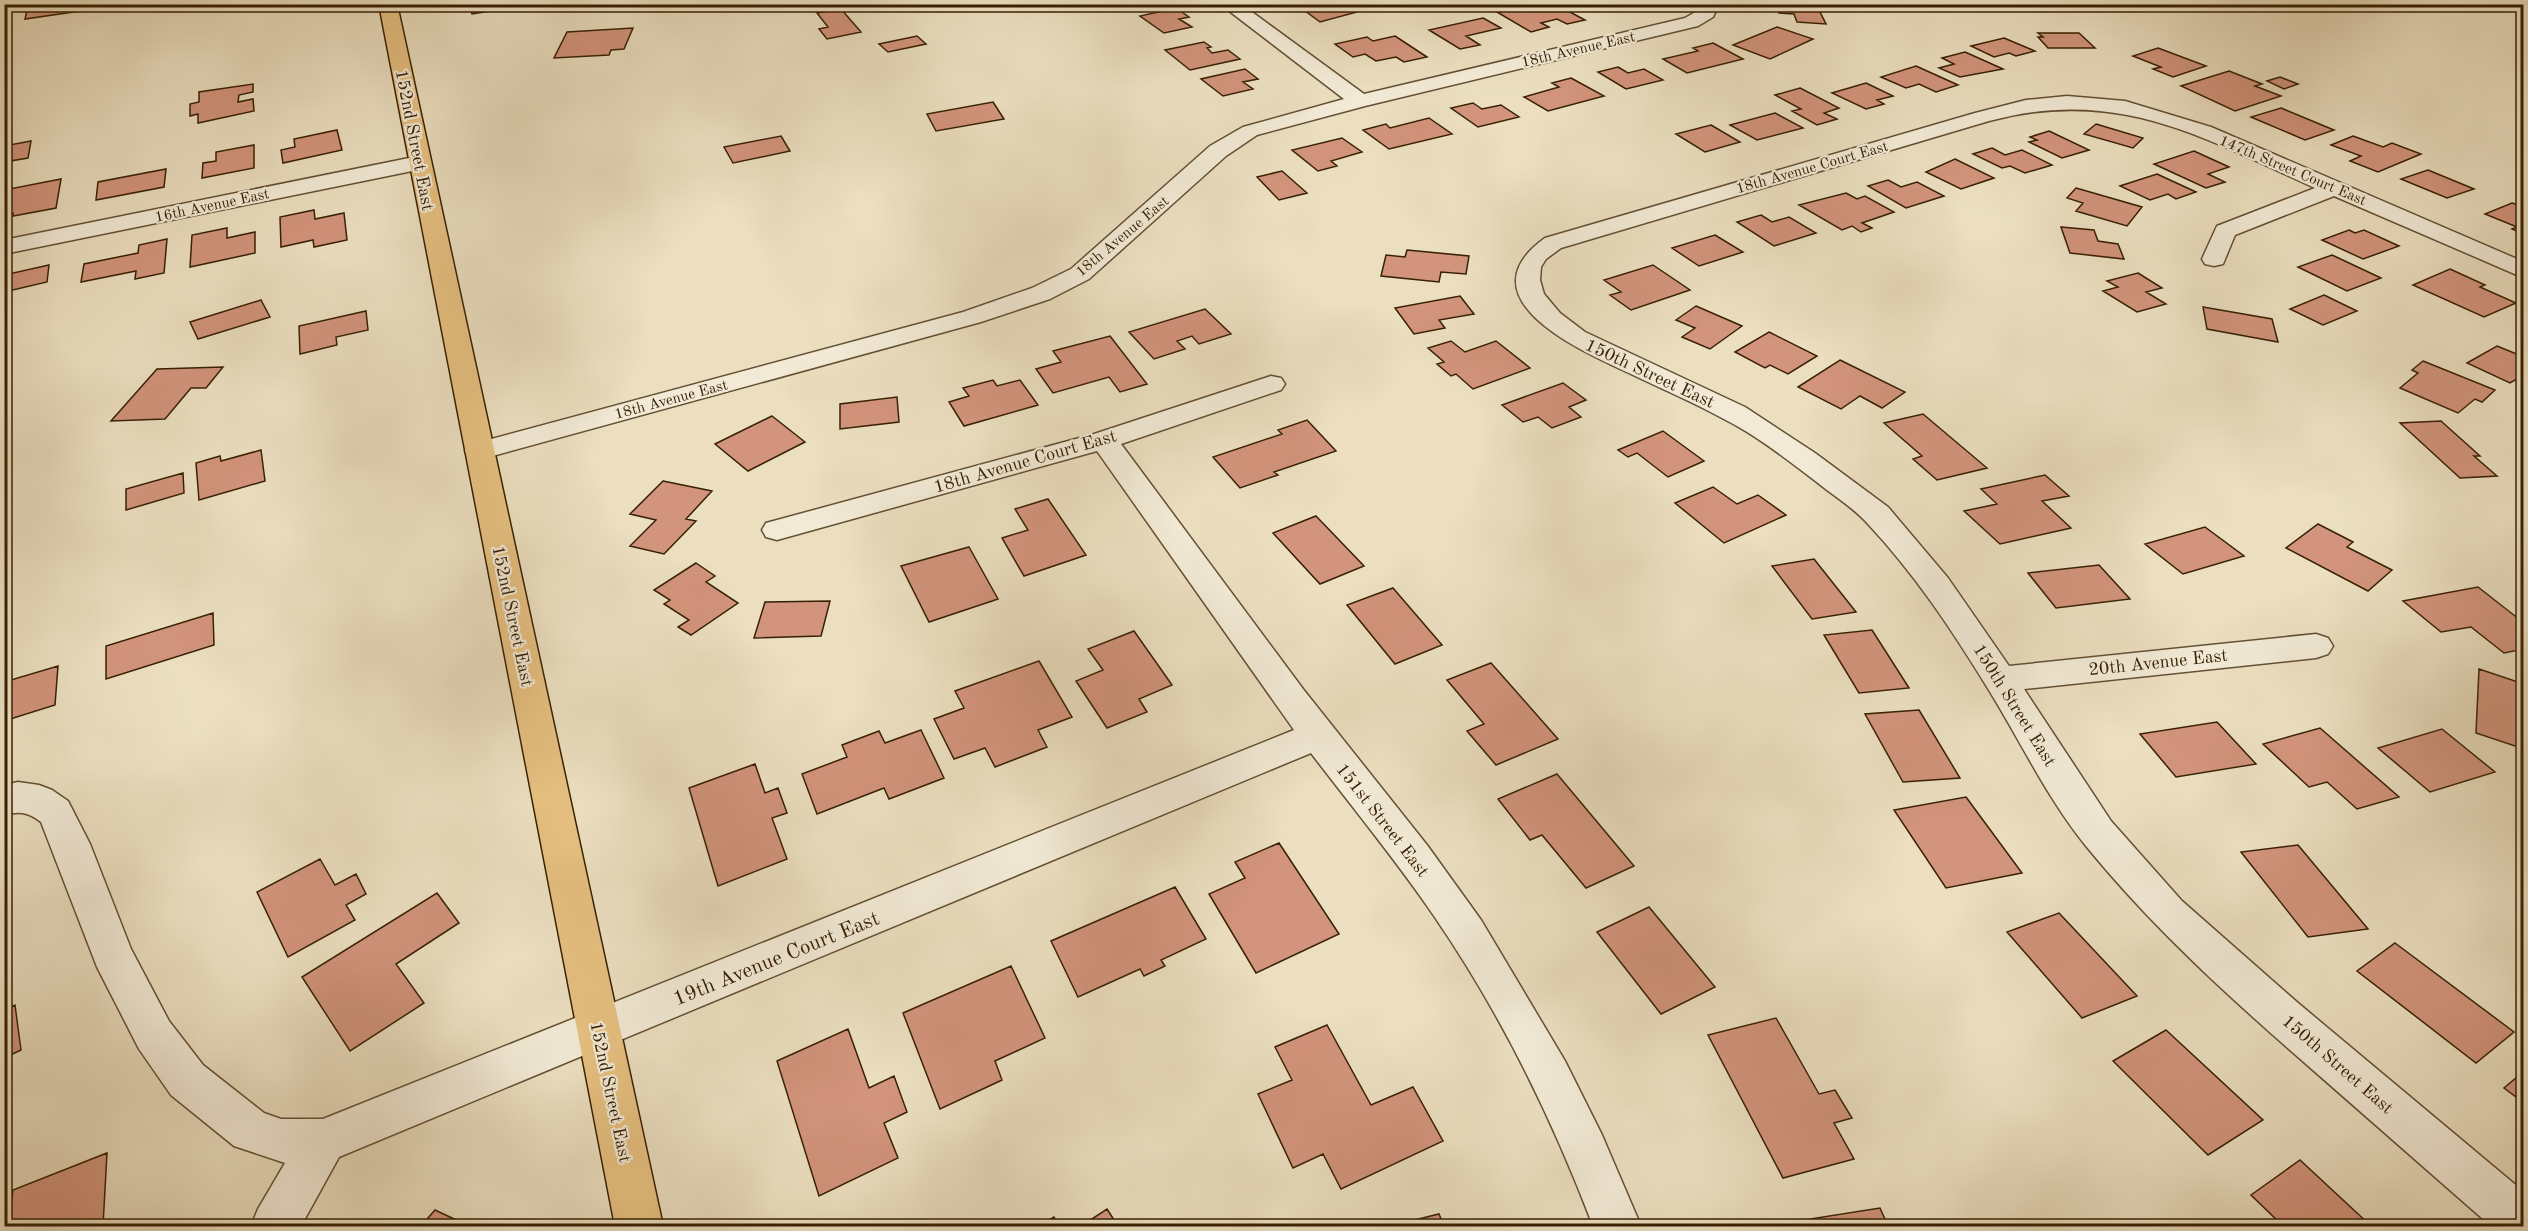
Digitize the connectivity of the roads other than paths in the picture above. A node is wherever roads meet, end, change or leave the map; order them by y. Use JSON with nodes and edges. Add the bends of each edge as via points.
{"nodes":[{"id":1,"x":388,"y":4,"type":"edge"},
{"id":2,"x":1229,"y":4,"type":"edge"},
{"id":3,"x":1710,"y":4,"type":"edge"},
{"id":4,"x":1360,"y":101,"type":"junction"},
{"id":5,"x":2054,"y":102,"type":"joint"},
{"id":6,"x":419,"y":163,"type":"junction"},
{"id":7,"x":2334,"y":188,"type":"junction"},
{"id":8,"x":1572,"y":237,"type":"joint"},
{"id":9,"x":4,"y":247,"type":"edge"},
{"id":10,"x":2214,"y":259,"type":"dead end"},
{"id":11,"x":2523,"y":271,"type":"edge"},
{"id":12,"x":1271,"y":384,"type":"dead end"},
{"id":13,"x":1104,"y":440,"type":"junction"},
{"id":14,"x":479,"y":451,"type":"junction"},
{"id":15,"x":777,"y":530,"type":"dead end"},
{"id":16,"x":2316,"y":646,"type":"dead end"},
{"id":17,"x":2000,"y":679,"type":"junction"},
{"id":18,"x":1318,"y":735,"type":"junction"},
{"id":19,"x":4,"y":800,"type":"edge"},
{"id":20,"x":598,"y":1031,"type":"junction"},
{"id":21,"x":324,"y":1141,"type":"junction"},
{"id":22,"x":2523,"y":1224,"type":"edge"},
{"id":23,"x":275,"y":1227,"type":"edge"},
{"id":24,"x":639,"y":1227,"type":"edge"},
{"id":25,"x":1617,"y":1227,"type":"edge"}],
"edges":[{"from":1,"to":6,"type":"main road","name":"152nd Street East"},
{"from":2,"to":4,"type":"street"},
{"from":3,"to":4,"type":"street","name":"18th Avenue East","via":[[1707,13],[1691,22]]},
{"from":4,"to":14,"type":"street","name":"18th Avenue East","via":[[1250,130],[1218,152],[1080,274],[1024,301]]},
{"from":5,"to":7,"type":"street","name":"147th Street Court East","via":[[2100,103],[2185,125]]},
{"from":5,"to":8,"type":"street","name":"18th Avenue Court East","via":[[2037,102],[1982,117]]},
{"from":6,"to":9,"type":"street","name":"16th Avenue East"},
{"from":6,"to":14,"type":"main road","name":"152nd Street East"},
{"from":7,"to":10,"type":"street","via":[[2225,231]]},
{"from":7,"to":11,"type":"street","name":"147th Street Court East"},
{"from":8,"to":17,"type":"street","name":"150th Street East","via":[[1541,250],[1531,267],[1529,290],[1542,312],[1576,338],[1735,413],[1852,492],[1877,514],[1930,576]]},
{"from":12,"to":13,"type":"street","name":"18th Avenue Court East"},
{"from":13,"to":15,"type":"street","name":"18th Avenue Court East"},
{"from":13,"to":18,"type":"street","name":"151st Street East"},
{"from":14,"to":20,"type":"main road","name":"152nd Street East"},
{"from":16,"to":17,"type":"street","name":"20th Avenue East"},
{"from":17,"to":22,"type":"street","name":"150th Street East","via":[[2097,832],[2168,913]]},
{"from":18,"to":20,"type":"street","name":"19th Avenue Court East"},
{"from":18,"to":25,"type":"street","name":"151st Street East","via":[[1466,931],[1549,1076],[1601,1182]]},
{"from":19,"to":21,"type":"street","via":[[39,800],[55,812],[112,954],[154,1035],[187,1080],[250,1130],[281,1141]]},
{"from":20,"to":21,"type":"street","name":"19th Avenue Court East"},
{"from":20,"to":24,"type":"main road","name":"152nd Street East"},
{"from":21,"to":23,"type":"street"}]}
